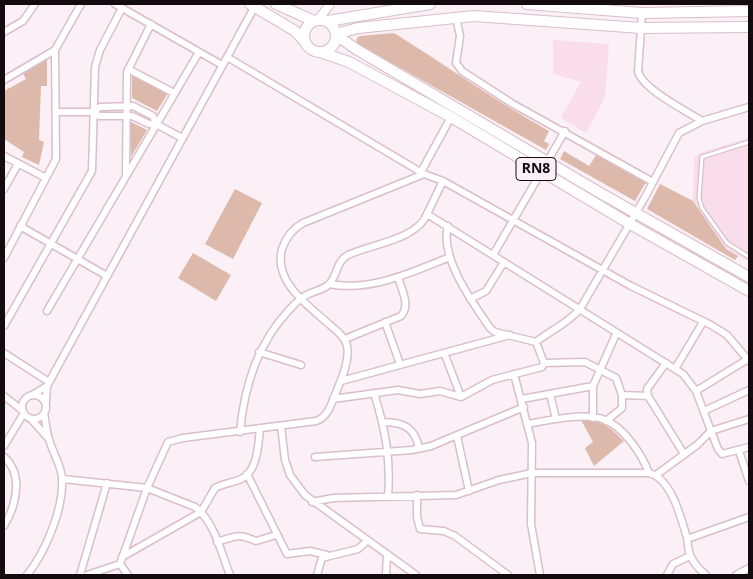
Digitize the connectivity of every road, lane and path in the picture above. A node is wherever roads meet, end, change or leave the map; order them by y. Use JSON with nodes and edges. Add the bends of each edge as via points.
{"nodes":[{"id":1,"x":35,"y":4,"type":"edge"},
{"id":2,"x":81,"y":4,"type":"edge"},
{"id":3,"x":115,"y":4,"type":"edge"},
{"id":4,"x":276,"y":4,"type":"edge"},
{"id":5,"x":331,"y":4,"type":"edge"},
{"id":6,"x":424,"y":4,"type":"edge"},
{"id":7,"x":527,"y":4,"type":"edge"},
{"id":8,"x":252,"y":5,"type":"edge"},
{"id":9,"x":591,"y":6,"type":"edge"},
{"id":10,"x":122,"y":8,"type":"junction"},
{"id":11,"x":403,"y":8,"type":"junction"},
{"id":12,"x":749,"y":11,"type":"edge"},
{"id":13,"x":292,"y":12,"type":"junction"},
{"id":14,"x":642,"y":13,"type":"junction"},
{"id":15,"x":356,"y":15,"type":"junction"},
{"id":16,"x":456,"y":17,"type":"junction"},
{"id":17,"x":322,"y":21,"type":"junction"},
{"id":18,"x":405,"y":23,"type":"junction"},
{"id":19,"x":151,"y":24,"type":"junction"},
{"id":20,"x":284,"y":24,"type":"junction"},
{"id":21,"x":749,"y":27,"type":"edge"},
{"id":22,"x":358,"y":28,"type":"junction"},
{"id":23,"x":641,"y":28,"type":"junction"},
{"id":24,"x":4,"y":32,"type":"edge"},
{"id":25,"x":336,"y":34,"type":"junction"},
{"id":26,"x":305,"y":42,"type":"junction"},
{"id":27,"x":356,"y":49,"type":"junction"},
{"id":28,"x":55,"y":50,"type":"junction"},
{"id":29,"x":199,"y":52,"type":"junction"},
{"id":30,"x":320,"y":52,"type":"junction"},
{"id":31,"x":227,"y":57,"type":"junction"},
{"id":32,"x":349,"y":62,"type":"junction"},
{"id":33,"x":222,"y":65,"type":"junction"},
{"id":34,"x":128,"y":69,"type":"junction"},
{"id":35,"x":4,"y":80,"type":"edge"},
{"id":36,"x":174,"y":93,"type":"junction"},
{"id":37,"x":126,"y":106,"type":"junction"},
{"id":38,"x":749,"y":108,"type":"edge"},
{"id":39,"x":57,"y":112,"type":"junction"},
{"id":40,"x":93,"y":112,"type":"junction"},
{"id":41,"x":126,"y":115,"type":"junction"},
{"id":42,"x":451,"y":117,"type":"junction"},
{"id":43,"x":702,"y":121,"type":"junction"},
{"id":44,"x":156,"y":124,"type":"junction"},
{"id":45,"x":565,"y":131,"type":"junction"},
{"id":46,"x":182,"y":138,"type":"junction"},
{"id":47,"x":749,"y":142,"type":"edge"},
{"id":48,"x":4,"y":156,"type":"edge"},
{"id":49,"x":547,"y":161,"type":"junction"},
{"id":50,"x":18,"y":164,"type":"junction"},
{"id":51,"x":565,"y":171,"type":"junction"},
{"id":52,"x":541,"y":172,"type":"junction"},
{"id":53,"x":423,"y":173,"type":"junction"},
{"id":54,"x":126,"y":175,"type":"junction"},
{"id":55,"x":46,"y":178,"type":"junction"},
{"id":56,"x":444,"y":181,"type":"junction"},
{"id":57,"x":653,"y":182,"type":"junction"},
{"id":58,"x":560,"y":183,"type":"junction"},
{"id":59,"x":4,"y":189,"type":"edge"},
{"id":60,"x":427,"y":214,"type":"junction"},
{"id":61,"x":636,"y":214,"type":"junction"},
{"id":62,"x":513,"y":221,"type":"junction"},
{"id":63,"x":630,"y":224,"type":"junction"},
{"id":64,"x":20,"y":226,"type":"junction"},
{"id":65,"x":448,"y":226,"type":"junction"},
{"id":66,"x":50,"y":244,"type":"junction"},
{"id":67,"x":493,"y":255,"type":"junction"},
{"id":68,"x":450,"y":257,"type":"junction"},
{"id":69,"x":749,"y":257,"type":"edge"},
{"id":70,"x":4,"y":258,"type":"edge"},
{"id":71,"x":77,"y":259,"type":"junction"},
{"id":72,"x":504,"y":262,"type":"junction"},
{"id":73,"x":604,"y":271,"type":"junction"},
{"id":74,"x":748,"y":274,"type":"edge"},
{"id":75,"x":106,"y":276,"type":"junction"},
{"id":76,"x":398,"y":277,"type":"junction"},
{"id":77,"x":329,"y":284,"type":"junction"},
{"id":78,"x":747,"y":289,"type":"edge"},
{"id":79,"x":301,"y":298,"type":"junction"},
{"id":80,"x":470,"y":299,"type":"junction"},
{"id":81,"x":580,"y":309,"type":"junction"},
{"id":82,"x":47,"y":311,"type":"dead end"},
{"id":83,"x":385,"y":322,"type":"junction"},
{"id":84,"x":703,"y":322,"type":"junction"},
{"id":85,"x":4,"y":326,"type":"edge"},
{"id":86,"x":616,"y":334,"type":"junction"},
{"id":87,"x":510,"y":336,"type":"junction"},
{"id":88,"x":345,"y":340,"type":"junction"},
{"id":89,"x":536,"y":342,"type":"junction"},
{"id":90,"x":260,"y":352,"type":"junction"},
{"id":91,"x":4,"y":353,"type":"edge"},
{"id":92,"x":445,"y":355,"type":"junction"},
{"id":93,"x":749,"y":360,"type":"edge"},
{"id":94,"x":666,"y":363,"type":"junction"},
{"id":95,"x":400,"y":364,"type":"junction"},
{"id":96,"x":544,"y":364,"type":"junction"},
{"id":97,"x":301,"y":365,"type":"dead end"},
{"id":98,"x":600,"y":369,"type":"junction"},
{"id":99,"x":675,"y":369,"type":"junction"},
{"id":100,"x":514,"y":374,"type":"junction"},
{"id":101,"x":341,"y":381,"type":"junction"},
{"id":102,"x":48,"y":384,"type":"junction"},
{"id":103,"x":593,"y":386,"type":"junction"},
{"id":104,"x":749,"y":390,"type":"edge"},
{"id":105,"x":696,"y":391,"type":"junction"},
{"id":106,"x":374,"y":393,"type":"junction"},
{"id":107,"x":550,"y":394,"type":"junction"},
{"id":108,"x":622,"y":394,"type":"junction"},
{"id":109,"x":31,"y":395,"type":"junction"},
{"id":110,"x":648,"y":396,"type":"junction"},
{"id":111,"x":461,"y":397,"type":"junction"},
{"id":112,"x":25,"y":399,"type":"junction"},
{"id":113,"x":333,"y":399,"type":"junction"},
{"id":114,"x":522,"y":399,"type":"junction"},
{"id":115,"x":46,"y":405,"type":"junction"},
{"id":116,"x":524,"y":407,"type":"junction"},
{"id":117,"x":704,"y":411,"type":"junction"},
{"id":118,"x":23,"y":412,"type":"junction"},
{"id":119,"x":44,"y":413,"type":"junction"},
{"id":120,"x":593,"y":418,"type":"junction"},
{"id":121,"x":31,"y":419,"type":"junction"},
{"id":122,"x":556,"y":419,"type":"junction"},
{"id":123,"x":749,"y":420,"type":"edge"},
{"id":124,"x":606,"y":421,"type":"junction"},
{"id":125,"x":383,"y":422,"type":"junction"},
{"id":126,"x":528,"y":424,"type":"junction"},
{"id":127,"x":281,"y":426,"type":"junction"},
{"id":128,"x":260,"y":429,"type":"junction"},
{"id":129,"x":711,"y":431,"type":"junction"},
{"id":130,"x":240,"y":432,"type":"junction"},
{"id":131,"x":457,"y":436,"type":"junction"},
{"id":132,"x":48,"y":438,"type":"junction"},
{"id":133,"x":4,"y":446,"type":"edge"},
{"id":134,"x":749,"y":447,"type":"edge"},
{"id":135,"x":419,"y":448,"type":"junction"},
{"id":136,"x":739,"y":451,"type":"junction"},
{"id":137,"x":389,"y":452,"type":"junction"},
{"id":138,"x":684,"y":454,"type":"junction"},
{"id":139,"x":4,"y":456,"type":"edge"},
{"id":140,"x":315,"y":457,"type":"dead end"},
{"id":141,"x":532,"y":473,"type":"junction"},
{"id":142,"x":247,"y":474,"type":"junction"},
{"id":143,"x":653,"y":474,"type":"junction"},
{"id":144,"x":62,"y":479,"type":"junction"},
{"id":145,"x":749,"y":481,"type":"edge"},
{"id":146,"x":107,"y":483,"type":"junction"},
{"id":147,"x":146,"y":488,"type":"junction"},
{"id":148,"x":470,"y":491,"type":"junction"},
{"id":149,"x":416,"y":495,"type":"junction"},
{"id":150,"x":388,"y":496,"type":"junction"},
{"id":151,"x":312,"y":502,"type":"junction"},
{"id":152,"x":201,"y":512,"type":"junction"},
{"id":153,"x":749,"y":517,"type":"edge"},
{"id":154,"x":4,"y":526,"type":"edge"},
{"id":155,"x":276,"y":535,"type":"junction"},
{"id":156,"x":687,"y":539,"type":"junction"},
{"id":157,"x":368,"y":540,"type":"junction"},
{"id":158,"x":217,"y":542,"type":"junction"},
{"id":159,"x":388,"y":554,"type":"junction"},
{"id":160,"x":327,"y":556,"type":"junction"},
{"id":161,"x":690,"y":556,"type":"junction"},
{"id":162,"x":122,"y":557,"type":"junction"},
{"id":163,"x":120,"y":564,"type":"junction"},
{"id":164,"x":749,"y":568,"type":"edge"},
{"id":165,"x":27,"y":575,"type":"edge"},
{"id":166,"x":80,"y":575,"type":"edge"},
{"id":167,"x":87,"y":575,"type":"edge"},
{"id":168,"x":128,"y":575,"type":"edge"},
{"id":169,"x":230,"y":575,"type":"edge"},
{"id":170,"x":317,"y":575,"type":"edge"},
{"id":171,"x":386,"y":575,"type":"edge"},
{"id":172,"x":416,"y":575,"type":"edge"},
{"id":173,"x":508,"y":575,"type":"edge"},
{"id":174,"x":540,"y":575,"type":"edge"},
{"id":175,"x":667,"y":575,"type":"edge"},
{"id":176,"x":706,"y":575,"type":"edge"},
{"id":177,"x":736,"y":575,"type":"edge"}],
"edges":[{"from":1,"to":24,"type":"street","via":[[23,21]]},
{"from":2,"to":28,"type":"street"},
{"from":3,"to":10,"type":"street"},
{"from":4,"to":13,"type":"main road"},
{"from":5,"to":17,"type":"street"},
{"from":6,"to":11,"type":"main road"},
{"from":7,"to":9,"type":"main road"},
{"from":8,"to":20,"type":"main road","number":"RN8"},
{"from":8,"to":31,"type":"street"},
{"from":9,"to":14,"type":"main road"},
{"from":10,"to":19,"type":"street"},
{"from":10,"to":40,"type":"street","via":[[97,59]]},
{"from":11,"to":15,"type":"main road"},
{"from":11,"to":18,"type":"main road"},
{"from":12,"to":14,"type":"main road"},
{"from":13,"to":17,"type":"main road"},
{"from":13,"to":20,"type":"main road"},
{"from":14,"to":23,"type":"street"},
{"from":15,"to":17,"type":"main road"},
{"from":15,"to":22,"type":"main road"},
{"from":16,"to":18,"type":"main road"},
{"from":16,"to":23,"type":"main road"},
{"from":16,"to":45,"type":"street","via":[[460,36],[456,58],[458,67],[513,104]]},
{"from":17,"to":25,"type":"main road","number":"RN8"},
{"from":17,"to":26,"type":"main road","via":[[306,27]]},
{"from":18,"to":22,"type":"main road"},
{"from":19,"to":29,"type":"street"},
{"from":19,"to":34,"type":"street"},
{"from":20,"to":26,"type":"main road","number":"RN8"},
{"from":21,"to":23,"type":"main road"},
{"from":22,"to":25,"type":"main road"},
{"from":23,"to":43,"type":"street","via":[[640,77],[653,90]]},
{"from":25,"to":27,"type":"main road","number":"RN8"},
{"from":25,"to":30,"type":"main road","via":[[334,45]]},
{"from":26,"to":30,"type":"main road","number":"RN8"},
{"from":27,"to":32,"type":"main road"},
{"from":27,"to":49,"type":"main road","number":"RN8"},
{"from":28,"to":35,"type":"street"},
{"from":28,"to":39,"type":"street"},
{"from":29,"to":33,"type":"street"},
{"from":29,"to":36,"type":"street"},
{"from":30,"to":32,"type":"main road","number":"RN8"},
{"from":31,"to":33,"type":"street"},
{"from":31,"to":53,"type":"street"},
{"from":32,"to":42,"type":"main road","number":"RN8"},
{"from":33,"to":46,"type":"street"},
{"from":34,"to":36,"type":"street"},
{"from":34,"to":37,"type":"street"},
{"from":36,"to":44,"type":"street"},
{"from":37,"to":40,"type":"street","via":[[100,108]]},
{"from":37,"to":41,"type":"street"},
{"from":37,"to":44,"type":"street","via":[[153,116]]},
{"from":38,"to":43,"type":"street"},
{"from":39,"to":40,"type":"street"},
{"from":39,"to":55,"type":"street","via":[[56,158]]},
{"from":40,"to":41,"type":"street","via":[[100,116]]},
{"from":40,"to":66,"type":"street","via":[[92,171]]},
{"from":41,"to":44,"type":"street"},
{"from":41,"to":54,"type":"street"},
{"from":42,"to":52,"type":"main road","number":"RN8"},
{"from":42,"to":53,"type":"street"},
{"from":43,"to":57,"type":"street","via":[[678,133]]},
{"from":44,"to":46,"type":"street"},
{"from":44,"to":54,"type":"street"},
{"from":45,"to":49,"type":"street"},
{"from":45,"to":57,"type":"street"},
{"from":46,"to":75,"type":"street"},
{"from":47,"to":69,"type":"lane","via":[[702,158],[698,198],[727,243]]},
{"from":48,"to":50,"type":"street"},
{"from":49,"to":51,"type":"main road","number":"RN8"},
{"from":49,"to":52,"type":"street"},
{"from":50,"to":55,"type":"street"},
{"from":50,"to":59,"type":"street"},
{"from":51,"to":58,"type":"main road"},
{"from":51,"to":61,"type":"main road","number":"RN8"},
{"from":52,"to":58,"type":"main road","number":"RN8"},
{"from":52,"to":62,"type":"street"},
{"from":53,"to":56,"type":"street"},
{"from":53,"to":79,"type":"street","via":[[293,230],[284,243],[280,266],[283,276]]},
{"from":54,"to":71,"type":"street"},
{"from":55,"to":64,"type":"street"},
{"from":56,"to":60,"type":"street"},
{"from":56,"to":62,"type":"street"},
{"from":57,"to":61,"type":"street"},
{"from":58,"to":63,"type":"main road","number":"RN8"},
{"from":60,"to":65,"type":"street"},
{"from":60,"to":77,"type":"street","via":[[424,222],[415,229],[346,256]]},
{"from":61,"to":63,"type":"street"},
{"from":61,"to":74,"type":"main road","number":"RN8"},
{"from":62,"to":67,"type":"street"},
{"from":62,"to":73,"type":"street"},
{"from":63,"to":73,"type":"street"},
{"from":63,"to":78,"type":"main road","number":"RN8"},
{"from":64,"to":66,"type":"street"},
{"from":64,"to":70,"type":"street"},
{"from":65,"to":67,"type":"street"},
{"from":65,"to":68,"type":"street"},
{"from":66,"to":71,"type":"street"},
{"from":66,"to":85,"type":"street"},
{"from":67,"to":72,"type":"street"},
{"from":68,"to":76,"type":"street"},
{"from":68,"to":80,"type":"street"},
{"from":71,"to":75,"type":"street"},
{"from":71,"to":82,"type":"street"},
{"from":72,"to":80,"type":"street","via":[[486,291]]},
{"from":72,"to":81,"type":"street"},
{"from":73,"to":81,"type":"street"},
{"from":73,"to":84,"type":"street"},
{"from":74,"to":78,"type":"lane"},
{"from":75,"to":102,"type":"street"},
{"from":76,"to":77,"type":"street","via":[[352,287]]},
{"from":76,"to":83,"type":"street","via":[[406,303],[405,311],[402,316]]},
{"from":77,"to":79,"type":"street"},
{"from":79,"to":88,"type":"street"},
{"from":79,"to":90,"type":"street","via":[[270,333]]},
{"from":80,"to":87,"type":"street","via":[[490,328]]},
{"from":81,"to":86,"type":"street"},
{"from":81,"to":89,"type":"street","via":[[570,320]]},
{"from":83,"to":88,"type":"street"},
{"from":83,"to":95,"type":"street"},
{"from":84,"to":93,"type":"street","via":[[727,335]]},
{"from":84,"to":99,"type":"street"},
{"from":86,"to":94,"type":"street"},
{"from":86,"to":98,"type":"street"},
{"from":87,"to":89,"type":"street"},
{"from":87,"to":92,"type":"street"},
{"from":88,"to":101,"type":"street","via":[[348,348]]},
{"from":89,"to":96,"type":"street"},
{"from":90,"to":97,"type":"street"},
{"from":90,"to":130,"type":"street","via":[[242,409]]},
{"from":91,"to":102,"type":"street"},
{"from":92,"to":95,"type":"street"},
{"from":92,"to":111,"type":"street"},
{"from":93,"to":105,"type":"street"},
{"from":94,"to":99,"type":"street"},
{"from":94,"to":110,"type":"street","via":[[647,389]]},
{"from":95,"to":101,"type":"street"},
{"from":96,"to":98,"type":"street","via":[[585,362]]},
{"from":96,"to":100,"type":"street"},
{"from":98,"to":103,"type":"street"},
{"from":98,"to":108,"type":"street","via":[[616,378]]},
{"from":99,"to":105,"type":"street","via":[[690,380]]},
{"from":100,"to":111,"type":"street","via":[[492,380]]},
{"from":100,"to":114,"type":"street"},
{"from":101,"to":113,"type":"street"},
{"from":102,"to":109,"type":"street"},
{"from":102,"to":115,"type":"street"},
{"from":103,"to":107,"type":"street"},
{"from":103,"to":120,"type":"street"},
{"from":104,"to":117,"type":"street"},
{"from":105,"to":117,"type":"street"},
{"from":106,"to":111,"type":"street","via":[[440,391]]},
{"from":106,"to":113,"type":"street"},
{"from":106,"to":125,"type":"street"},
{"from":107,"to":114,"type":"street"},
{"from":107,"to":122,"type":"street"},
{"from":108,"to":110,"type":"street"},
{"from":108,"to":124,"type":"street","via":[[622,408]]},
{"from":109,"to":112,"type":"street"},
{"from":109,"to":115,"type":"street","via":[[39,396]]},
{"from":110,"to":138,"type":"street"},
{"from":112,"to":118,"type":"street"},
{"from":112,"to":118,"type":"street","via":[[4,396]]},
{"from":113,"to":127,"type":"street","via":[[320,419]]},
{"from":114,"to":116,"type":"street"},
{"from":115,"to":119,"type":"street"},
{"from":116,"to":126,"type":"street"},
{"from":116,"to":131,"type":"street"},
{"from":117,"to":129,"type":"street"},
{"from":118,"to":121,"type":"street"},
{"from":118,"to":133,"type":"street"},
{"from":119,"to":121,"type":"street"},
{"from":119,"to":132,"type":"street"},
{"from":120,"to":122,"type":"street"},
{"from":120,"to":124,"type":"street"},
{"from":121,"to":132,"type":"street"},
{"from":122,"to":126,"type":"street"},
{"from":123,"to":129,"type":"street"},
{"from":124,"to":143,"type":"street","via":[[642,456]]},
{"from":125,"to":135,"type":"street","via":[[411,430]]},
{"from":125,"to":137,"type":"street"},
{"from":126,"to":141,"type":"street"},
{"from":127,"to":128,"type":"street"},
{"from":127,"to":151,"type":"street","via":[[290,475]]},
{"from":128,"to":130,"type":"street"},
{"from":128,"to":142,"type":"street","via":[[256,454]]},
{"from":129,"to":136,"type":"street","via":[[722,454]]},
{"from":129,"to":138,"type":"street"},
{"from":130,"to":147,"type":"street","via":[[168,442]]},
{"from":131,"to":135,"type":"street"},
{"from":131,"to":148,"type":"street"},
{"from":132,"to":144,"type":"street"},
{"from":134,"to":136,"type":"street"},
{"from":135,"to":137,"type":"street"},
{"from":136,"to":145,"type":"street"},
{"from":137,"to":140,"type":"street"},
{"from":137,"to":150,"type":"street"},
{"from":138,"to":143,"type":"street"},
{"from":139,"to":154,"type":"street","via":[[12,464],[16,486],[12,510]]},
{"from":141,"to":143,"type":"street"},
{"from":141,"to":148,"type":"street"},
{"from":141,"to":174,"type":"street","via":[[531,524]]},
{"from":142,"to":152,"type":"street","via":[[242,479],[215,488]]},
{"from":142,"to":155,"type":"street"},
{"from":143,"to":156,"type":"street","via":[[661,478],[674,500]]},
{"from":144,"to":146,"type":"street"},
{"from":144,"to":165,"type":"street","via":[[60,500],[47,542],[38,562]]},
{"from":146,"to":147,"type":"street"},
{"from":146,"to":166,"type":"street"},
{"from":147,"to":152,"type":"street","via":[[180,499]]},
{"from":147,"to":162,"type":"street"},
{"from":148,"to":149,"type":"street","via":[[456,495]]},
{"from":149,"to":150,"type":"street"},
{"from":149,"to":173,"type":"street","via":[[420,529],[444,531],[456,536]]},
{"from":150,"to":151,"type":"street"},
{"from":151,"to":157,"type":"street"},
{"from":152,"to":158,"type":"street"},
{"from":152,"to":162,"type":"street"},
{"from":153,"to":156,"type":"street"},
{"from":155,"to":158,"type":"street","via":[[256,541],[238,535]]},
{"from":155,"to":160,"type":"street","via":[[288,554],[310,551]]},
{"from":156,"to":161,"type":"street"},
{"from":157,"to":159,"type":"street"},
{"from":157,"to":160,"type":"street","via":[[358,548]]},
{"from":158,"to":169,"type":"street"},
{"from":159,"to":171,"type":"street"},
{"from":159,"to":172,"type":"street"},
{"from":160,"to":170,"type":"street","via":[[320,562]]},
{"from":161,"to":175,"type":"street","via":[[674,564]]},
{"from":161,"to":176,"type":"street"},
{"from":162,"to":163,"type":"street"},
{"from":163,"to":167,"type":"street"},
{"from":163,"to":168,"type":"street"},
{"from":164,"to":177,"type":"street"}]}
